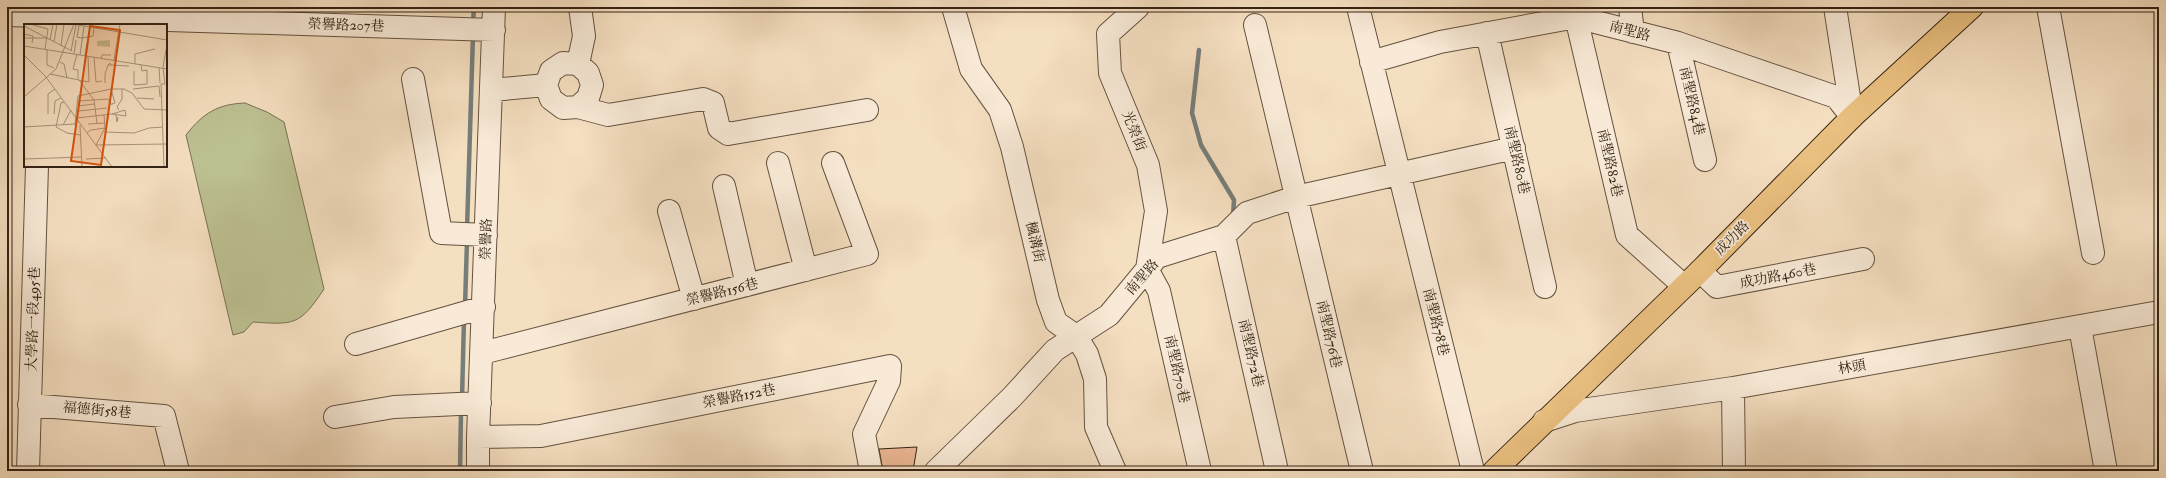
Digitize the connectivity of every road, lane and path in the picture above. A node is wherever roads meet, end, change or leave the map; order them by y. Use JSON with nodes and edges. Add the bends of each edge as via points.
{"nodes":[{"id":1,"x":494,"y":7,"type":"edge"},
{"id":2,"x":580,"y":7,"type":"edge"},
{"id":3,"x":953,"y":7,"type":"edge"},
{"id":4,"x":1138,"y":7,"type":"edge"},
{"id":5,"x":1358,"y":7,"type":"edge"},
{"id":6,"x":1630,"y":7,"type":"edge"},
{"id":7,"x":1835,"y":7,"type":"edge"},
{"id":8,"x":1972,"y":7,"type":"edge"},
{"id":9,"x":2048,"y":7,"type":"edge"},
{"id":10,"x":7,"y":15,"type":"edge"},
{"id":11,"x":41,"y":16,"type":"edge"},
{"id":12,"x":1576,"y":17,"type":"junction"},
{"id":13,"x":1255,"y":25,"type":"dead end"},
{"id":14,"x":494,"y":30,"type":"junction"},
{"id":15,"x":1633,"y":32,"type":"junction"},
{"id":16,"x":1488,"y":33,"type":"junction"},
{"id":17,"x":1678,"y":43,"type":"junction"},
{"id":18,"x":1371,"y":62,"type":"junction"},
{"id":19,"x":578,"y":64,"type":"junction"},
{"id":20,"x":413,"y":79,"type":"dead end"},
{"id":21,"x":546,"y":85,"type":"junction"},
{"id":22,"x":492,"y":90,"type":"junction"},
{"id":23,"x":578,"y":107,"type":"junction"},
{"id":24,"x":867,"y":110,"type":"dead end"},
{"id":25,"x":1852,"y":117,"type":"junction"},
{"id":26,"x":1514,"y":148,"type":"junction"},
{"id":27,"x":1705,"y":160,"type":"dead end"},
{"id":28,"x":778,"y":163,"type":"dead end"},
{"id":29,"x":833,"y":163,"type":"dead end"},
{"id":30,"x":37,"y":167,"type":"edge"},
{"id":31,"x":1400,"y":174,"type":"junction"},
{"id":32,"x":724,"y":186,"type":"dead end"},
{"id":33,"x":1296,"y":197,"type":"junction"},
{"id":34,"x":669,"y":211,"type":"dead end"},
{"id":35,"x":486,"y":235,"type":"junction"},
{"id":36,"x":1224,"y":236,"type":"junction"},
{"id":37,"x":2093,"y":253,"type":"dead end"},
{"id":38,"x":1863,"y":259,"type":"dead end"},
{"id":39,"x":1147,"y":268,"type":"junction"},
{"id":40,"x":806,"y":270,"type":"junction"},
{"id":41,"x":1700,"y":271,"type":"junction"},
{"id":42,"x":747,"y":285,"type":"junction"},
{"id":43,"x":1684,"y":286,"type":"junction"},
{"id":44,"x":1545,"y":287,"type":"dead end"},
{"id":45,"x":694,"y":299,"type":"junction"},
{"id":46,"x":484,"y":307,"type":"junction"},
{"id":47,"x":2159,"y":312,"type":"edge"},
{"id":48,"x":2080,"y":327,"type":"junction"},
{"id":49,"x":1076,"y":336,"type":"junction"},
{"id":50,"x":356,"y":344,"type":"dead end"},
{"id":51,"x":482,"y":353,"type":"junction"},
{"id":52,"x":1733,"y":388,"type":"junction"},
{"id":53,"x":480,"y":403,"type":"junction"},
{"id":54,"x":29,"y":405,"type":"junction"},
{"id":55,"x":335,"y":417,"type":"dead end"},
{"id":56,"x":1544,"y":421,"type":"junction"},
{"id":57,"x":478,"y":437,"type":"junction"},
{"id":58,"x":28,"y":471,"type":"edge"},
{"id":59,"x":178,"y":471,"type":"edge"},
{"id":60,"x":478,"y":471,"type":"edge"},
{"id":61,"x":871,"y":471,"type":"edge"},
{"id":62,"x":936,"y":471,"type":"edge"},
{"id":63,"x":1115,"y":471,"type":"edge"},
{"id":64,"x":1200,"y":471,"type":"edge"},
{"id":65,"x":1277,"y":471,"type":"edge"},
{"id":66,"x":1362,"y":471,"type":"edge"},
{"id":67,"x":1473,"y":471,"type":"edge"},
{"id":68,"x":1494,"y":471,"type":"edge"},
{"id":69,"x":1734,"y":471,"type":"edge"},
{"id":70,"x":2106,"y":471,"type":"edge"}],
"edges":[{"from":1,"to":14,"type":"street","name":"榮譽路"},
{"from":2,"to":19,"type":"street","via":[[584,36]]},
{"from":3,"to":49,"type":"street","name":"楓溝街","via":[[971,69],[1000,110],[1012,147],[1056,322]]},
{"from":4,"to":39,"type":"street","name":"光榮街","via":[[1108,34],[1110,73],[1148,165],[1156,211]]},
{"from":5,"to":18,"type":"street","name":"南聖路78巷"},
{"from":6,"to":15,"type":"street"},
{"from":7,"to":25,"type":"street"},
{"from":8,"to":25,"type":"main road","name":"成功路"},
{"from":9,"to":37,"type":"street"},
{"from":10,"to":11,"type":"street","name":"榮譽路207巷"},
{"from":11,"to":14,"type":"street","name":"榮譽路207巷"},
{"from":12,"to":15,"type":"street","name":"南聖路"},
{"from":12,"to":16,"type":"street","name":"南聖路"},
{"from":12,"to":43,"type":"street","name":"南聖路82巷","via":[[1627,235]]},
{"from":13,"to":33,"type":"street","name":"南聖路76巷"},
{"from":14,"to":22,"type":"street","name":"榮譽路"},
{"from":15,"to":17,"type":"street","name":"南聖路"},
{"from":16,"to":18,"type":"street","name":"南聖路","via":[[1440,42]]},
{"from":16,"to":26,"type":"street","name":"南聖路80巷"},
{"from":17,"to":25,"type":"street","name":"南聖路","via":[[1836,97]]},
{"from":17,"to":27,"type":"street","name":"南聖路84巷"},
{"from":18,"to":31,"type":"street","name":"南聖路78巷"},
{"from":19,"to":21,"type":"street","via":[[563,63],[551,71]]},
{"from":19,"to":23,"type":"street","via":[[588,73],[592,85],[588,98]]},
{"from":20,"to":35,"type":"street","via":[[441,232]]},
{"from":21,"to":22,"type":"street"},
{"from":21,"to":23,"type":"street","via":[[551,99],[563,108]]},
{"from":22,"to":35,"type":"street","name":"榮譽路"},
{"from":23,"to":24,"type":"street","via":[[608,115],[703,98],[713,103],[719,128],[728,134]]},
{"from":25,"to":41,"type":"main road","name":"成功路"},
{"from":26,"to":31,"type":"street","name":"南聖路"},
{"from":26,"to":44,"type":"street","name":"南聖路80巷"},
{"from":28,"to":40,"type":"street"},
{"from":29,"to":40,"type":"street","name":"榮譽路156巷","via":[[867,254]]},
{"from":30,"to":54,"type":"street","name":"大學路一段495巷"},
{"from":31,"to":33,"type":"street","name":"南聖路"},
{"from":31,"to":67,"type":"street","name":"南聖路78巷"},
{"from":32,"to":42,"type":"street"},
{"from":33,"to":36,"type":"street","name":"南聖路","via":[[1247,213]]},
{"from":33,"to":66,"type":"street","name":"南聖路76巷"},
{"from":34,"to":45,"type":"street"},
{"from":35,"to":46,"type":"street","name":"榮譽路"},
{"from":36,"to":39,"type":"street","name":"南聖路","via":[[1157,257]]},
{"from":36,"to":65,"type":"street","name":"南聖路72巷"},
{"from":38,"to":41,"type":"street","name":"成功路460巷","via":[[1717,288]]},
{"from":39,"to":49,"type":"street","name":"南聖路","via":[[1109,315]]},
{"from":39,"to":64,"type":"street","name":"南聖路70巷","via":[[1159,291]]},
{"from":40,"to":42,"type":"street","name":"榮譽路156巷"},
{"from":41,"to":43,"type":"main road","name":"成功路"},
{"from":42,"to":45,"type":"street","name":"榮譽路156巷"},
{"from":43,"to":56,"type":"main road","name":"成功路"},
{"from":45,"to":51,"type":"street","name":"榮譽路156巷"},
{"from":46,"to":50,"type":"street"},
{"from":46,"to":51,"type":"street","name":"榮譽路"},
{"from":47,"to":48,"type":"street","name":"林頭"},
{"from":48,"to":52,"type":"street","name":"林頭"},
{"from":48,"to":70,"type":"street"},
{"from":49,"to":62,"type":"street","name":"南聖路","via":[[1055,350],[1012,397]]},
{"from":49,"to":63,"type":"street","name":"楓溝街","via":[[1087,354],[1095,379],[1096,427]]},
{"from":51,"to":53,"type":"street","name":"榮譽路"},
{"from":52,"to":56,"type":"street","name":"林頭","via":[[1574,411]]},
{"from":52,"to":69,"type":"street"},
{"from":53,"to":55,"type":"street","via":[[394,407]]},
{"from":53,"to":57,"type":"street","name":"榮譽路"},
{"from":54,"to":58,"type":"street","name":"大學路一段495巷"},
{"from":54,"to":59,"type":"street","name":"福德街58巷","via":[[164,416]]},
{"from":56,"to":68,"type":"main road","name":"成功路"},
{"from":57,"to":60,"type":"street","name":"榮譽路"},
{"from":57,"to":61,"type":"street","name":"榮譽路152巷","via":[[541,436],[890,366],[889,381],[864,434]]}]}
